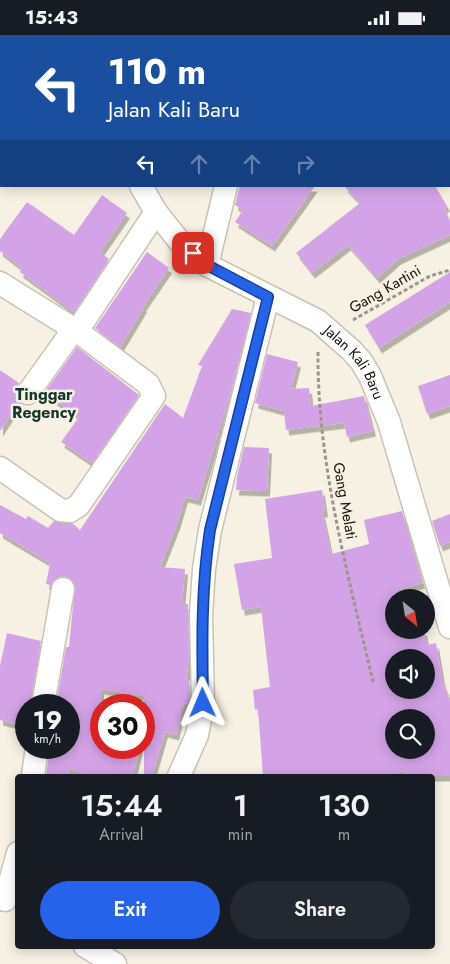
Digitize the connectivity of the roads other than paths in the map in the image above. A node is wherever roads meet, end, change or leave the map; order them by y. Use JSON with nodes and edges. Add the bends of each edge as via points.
{"nodes":[{"id":1,"x":142,"y":187,"type":"edge"},
{"id":2,"x":226,"y":187,"type":"edge"},
{"id":3,"x":156,"y":212,"type":"junction"},
{"id":4,"x":207,"y":265,"type":"junction"},
{"id":5,"x":0,"y":283,"type":"edge"},
{"id":6,"x":268,"y":297,"type":"junction"},
{"id":7,"x":75,"y":330,"type":"junction"},
{"id":8,"x":28,"y":393,"type":"dead end"},
{"id":9,"x":0,"y":468,"type":"edge"},
{"id":10,"x":63,"y":589,"type":"dead end"},
{"id":11,"x":450,"y":627,"type":"edge"},
{"id":12,"x":45,"y":694,"type":"edge"},
{"id":13,"x":35,"y":759,"type":"edge"},
{"id":14,"x":33,"y":774,"type":"edge"},
{"id":15,"x":180,"y":774,"type":"edge"},
{"id":16,"x":15,"y":866,"type":"edge"},
{"id":17,"x":7,"y":901,"type":"edge"},
{"id":18,"x":90,"y":949,"type":"edge"},
{"id":19,"x":122,"y":949,"type":"edge"},
{"id":20,"x":115,"y":964,"type":"edge"},
{"id":21,"x":120,"y":964,"type":"edge"}],
"edges":[{"from":1,"to":3,"type":"street","name":"Jalan Kali Baru"},
{"from":2,"to":4,"type":"street"},
{"from":3,"to":4,"type":"street","name":"Jalan Kali Baru","via":[[180,242]]},
{"from":3,"to":7,"type":"street"},
{"from":4,"to":6,"type":"street","name":"Jalan Kali Baru"},
{"from":5,"to":7,"type":"street"},
{"from":6,"to":11,"type":"street","name":"Jalan Kali Baru","via":[[325,327],[361,361],[370,376],[389,422]]},
{"from":6,"to":15,"type":"street","via":[[210,530],[201,615],[203,703],[197,735]]},
{"from":7,"to":8,"type":"street"},
{"from":7,"to":9,"type":"street","via":[[148,384],[154,396],[79,505],[70,511],[60,510]]},
{"from":10,"to":12,"type":"street"},
{"from":13,"to":14,"type":"street"},
{"from":16,"to":17,"type":"street"},
{"from":18,"to":20,"type":"street"},
{"from":19,"to":21,"type":"street"}]}
